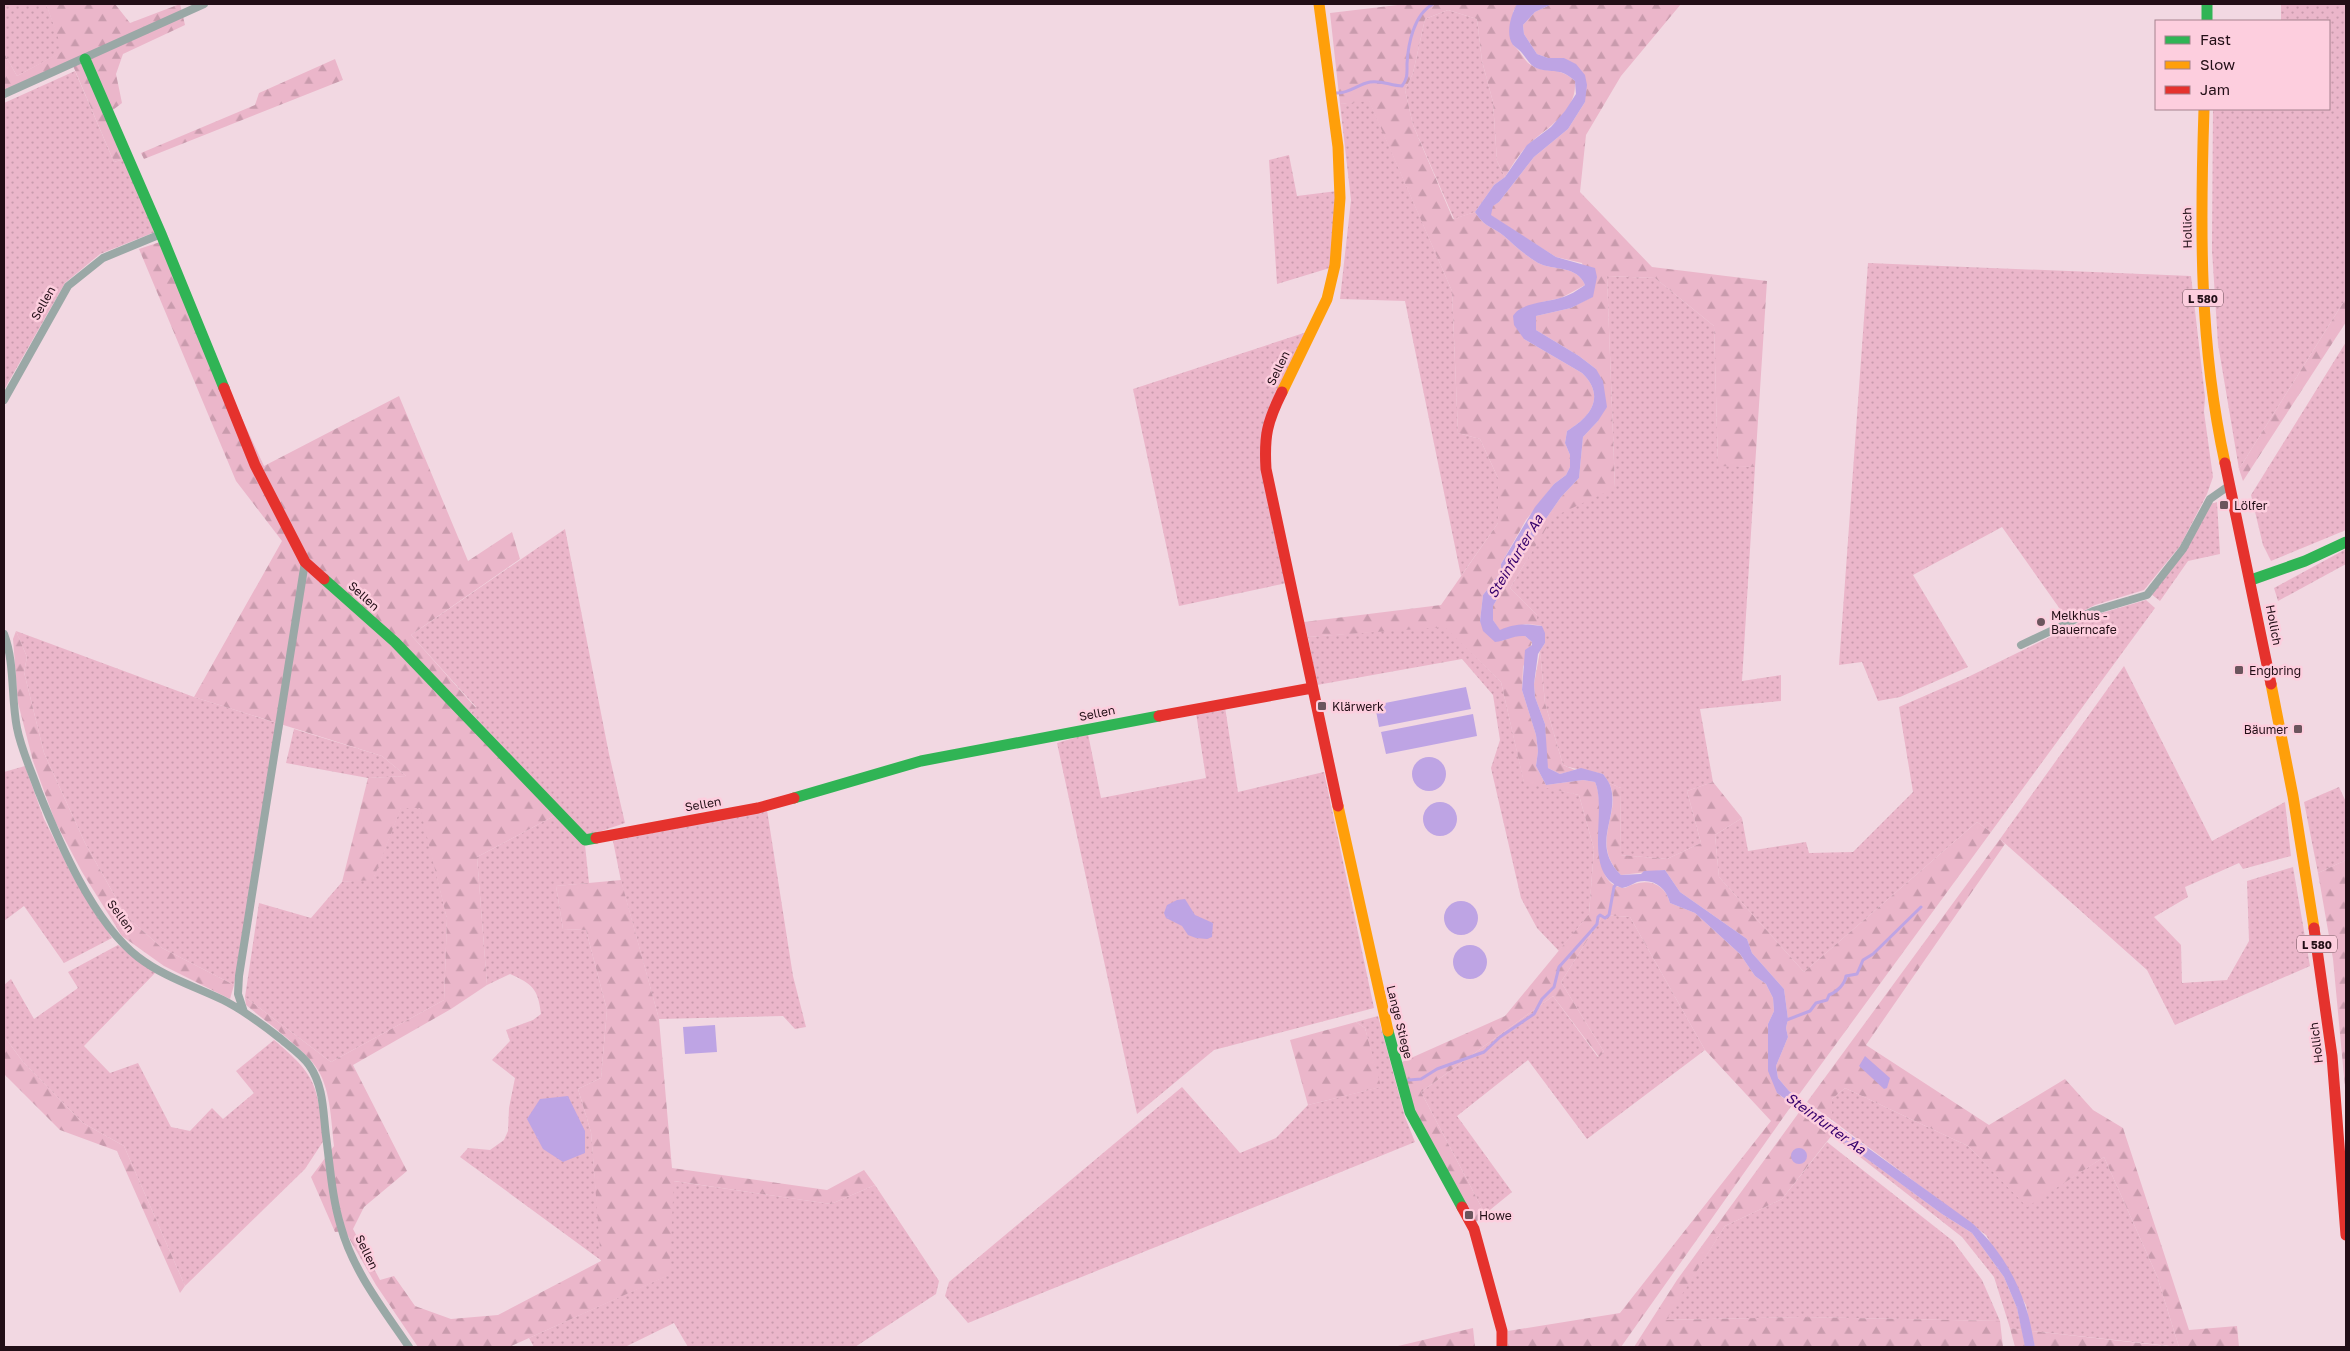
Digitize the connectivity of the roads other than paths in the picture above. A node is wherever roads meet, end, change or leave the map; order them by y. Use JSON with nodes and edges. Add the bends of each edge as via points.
{"nodes":[{"id":1,"x":204,"y":4,"type":"edge"},
{"id":2,"x":1319,"y":4,"type":"edge"},
{"id":3,"x":2207,"y":4,"type":"edge"},
{"id":4,"x":2207,"y":20,"type":"edge"},
{"id":5,"x":85,"y":59,"type":"junction"},
{"id":6,"x":4,"y":94,"type":"edge"},
{"id":7,"x":2204,"y":110,"type":"edge"},
{"id":8,"x":161,"y":234,"type":"junction"},
{"id":9,"x":4,"y":400,"type":"edge"},
{"id":10,"x":2230,"y":485,"type":"junction"},
{"id":11,"x":2346,"y":542,"type":"edge"},
{"id":12,"x":306,"y":562,"type":"junction"},
{"id":13,"x":2251,"y":580,"type":"junction"},
{"id":14,"x":4,"y":634,"type":"edge"},
{"id":15,"x":2021,"y":645,"type":"dead end"},
{"id":16,"x":1312,"y":688,"type":"junction"},
{"id":17,"x":244,"y":1012,"type":"junction"},
{"id":18,"x":2346,"y":1235,"type":"edge"},
{"id":19,"x":409,"y":1347,"type":"edge"},
{"id":20,"x":1502,"y":1347,"type":"edge"}],
"edges":[{"from":1,"to":5,"type":"street"},
{"from":2,"to":16,"type":"street","name":"Sellen","via":[[1338,147],[1340,198],[1335,265],[1327,299],[1270,416],[1264,442],[1266,469]]},
{"from":3,"to":4,"type":"street"},
{"from":5,"to":6,"type":"street"},
{"from":5,"to":8,"type":"street","name":"Sellen"},
{"from":7,"to":10,"type":"street","name":"Hollich","number":"L 580","via":[[2201,211],[2206,344]]},
{"from":8,"to":9,"type":"street","name":"Sellen","via":[[103,258],[68,286]]},
{"from":8,"to":12,"type":"street","name":"Sellen","via":[[255,465]]},
{"from":10,"to":13,"type":"street","name":"Hollich","number":"L 580"},
{"from":10,"to":15,"type":"street","via":[[2210,499],[2183,549],[2147,595],[2093,610]]},
{"from":11,"to":13,"type":"street","via":[[2305,562]]},
{"from":12,"to":16,"type":"street","name":"Sellen","via":[[395,642],[585,840],[758,808],[921,761]]},
{"from":12,"to":17,"type":"street","via":[[239,976],[238,994]]},
{"from":13,"to":18,"type":"street","name":"Hollich","number":"L 580","via":[[2293,796],[2319,958],[2332,1056]]},
{"from":14,"to":17,"type":"street","name":"Sellen","via":[[12,701],[28,763],[64,850],[89,895],[120,940],[136,955],[158,971]]},
{"from":16,"to":20,"type":"street","name":"Lange Stiege","via":[[1382,1009],[1410,1112],[1474,1229],[1502,1331]]},
{"from":17,"to":19,"type":"street","name":"Sellen","via":[[289,1045],[315,1075],[322,1097],[341,1228],[372,1293]]}]}
